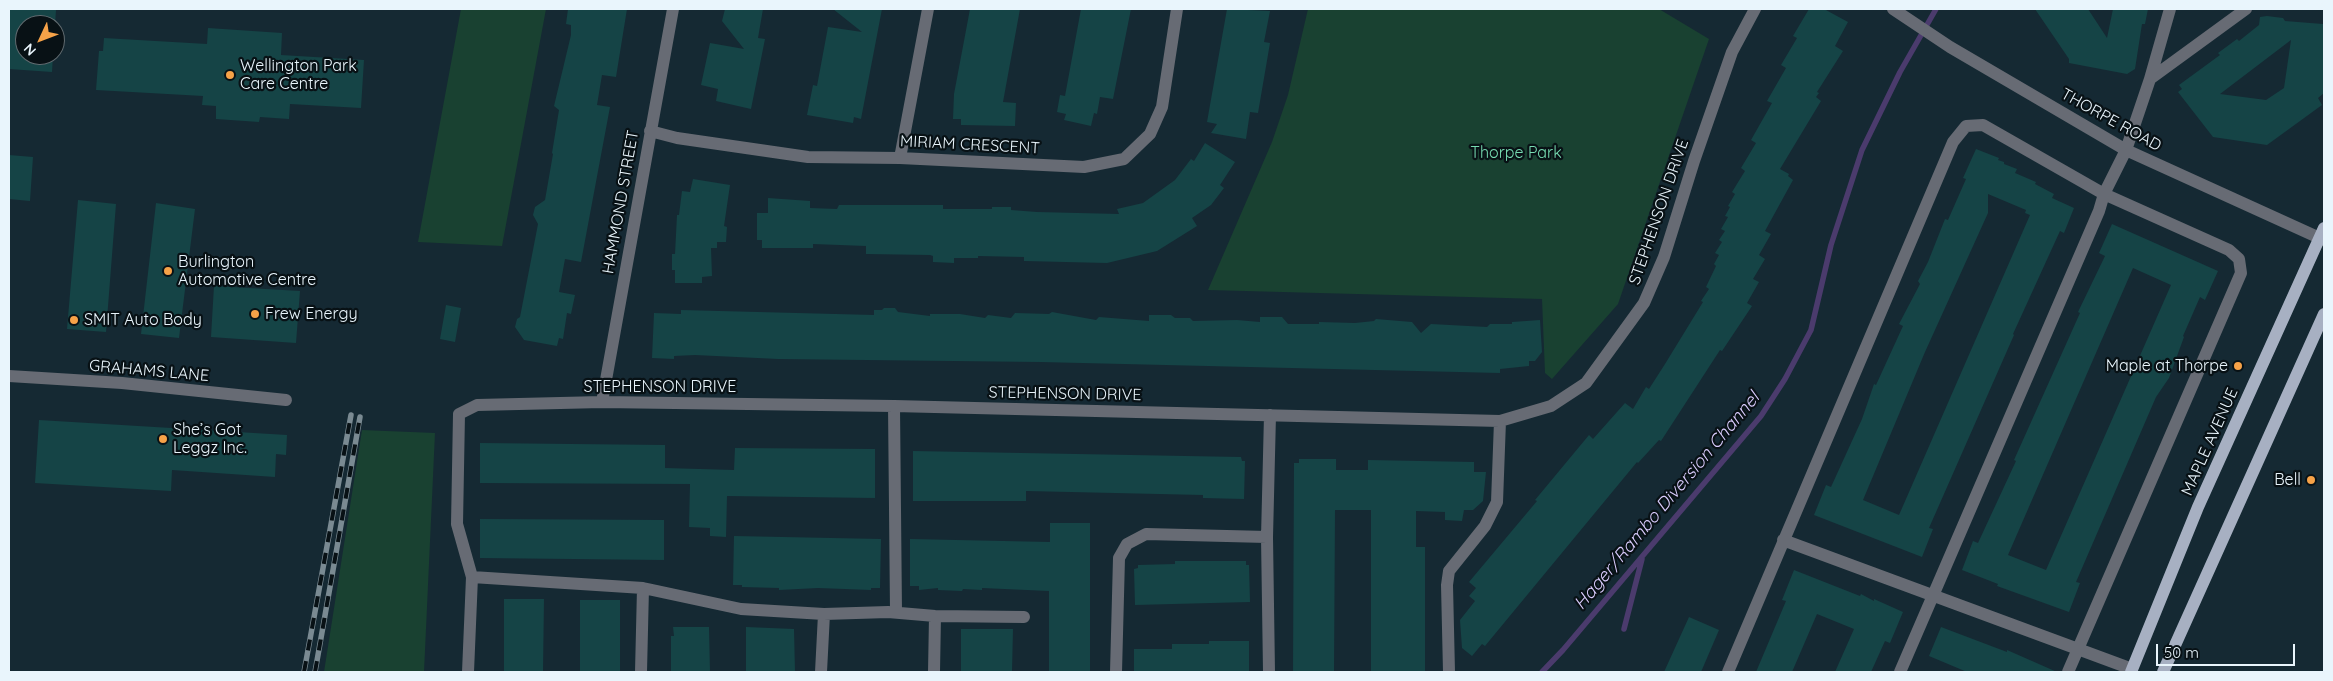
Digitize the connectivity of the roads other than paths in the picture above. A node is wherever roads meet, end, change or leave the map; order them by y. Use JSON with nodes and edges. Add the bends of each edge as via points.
{"nodes":[{"id":1,"x":673,"y":9,"type":"edge"},
{"id":2,"x":928,"y":9,"type":"edge"},
{"id":3,"x":1177,"y":9,"type":"edge"},
{"id":4,"x":1755,"y":9,"type":"edge"},
{"id":5,"x":1893,"y":9,"type":"edge"},
{"id":6,"x":2170,"y":9,"type":"edge"},
{"id":7,"x":2246,"y":9,"type":"edge"},
{"id":8,"x":2150,"y":79,"type":"junction"},
{"id":9,"x":650,"y":131,"type":"junction"},
{"id":10,"x":2126,"y":150,"type":"junction"},
{"id":11,"x":900,"y":158,"type":"junction"},
{"id":12,"x":2104,"y":194,"type":"junction"},
{"id":13,"x":2323,"y":235,"type":"edge"},
{"id":14,"x":2324,"y":314,"type":"edge"},
{"id":15,"x":9,"y":376,"type":"edge"},
{"id":16,"x":286,"y":400,"type":"dead end"},
{"id":17,"x":602,"y":402,"type":"junction"},
{"id":18,"x":894,"y":406,"type":"junction"},
{"id":19,"x":1270,"y":415,"type":"junction"},
{"id":20,"x":1500,"y":421,"type":"junction"},
{"id":21,"x":1267,"y":537,"type":"junction"},
{"id":22,"x":1783,"y":540,"type":"junction"},
{"id":23,"x":472,"y":577,"type":"junction"},
{"id":24,"x":643,"y":588,"type":"junction"},
{"id":25,"x":1934,"y":596,"type":"junction"},
{"id":26,"x":896,"y":612,"type":"junction"},
{"id":27,"x":824,"y":614,"type":"junction"},
{"id":28,"x":935,"y":616,"type":"junction"},
{"id":29,"x":1024,"y":617,"type":"dead end"},
{"id":30,"x":2078,"y":650,"type":"junction"},
{"id":31,"x":2131,"y":671,"type":"edge"},
{"id":32,"x":468,"y":672,"type":"edge"},
{"id":33,"x":641,"y":672,"type":"edge"},
{"id":34,"x":822,"y":672,"type":"edge"},
{"id":35,"x":934,"y":672,"type":"edge"},
{"id":36,"x":1116,"y":672,"type":"edge"},
{"id":37,"x":1269,"y":672,"type":"edge"},
{"id":38,"x":1449,"y":672,"type":"edge"},
{"id":39,"x":1728,"y":672,"type":"edge"},
{"id":40,"x":1900,"y":672,"type":"edge"},
{"id":41,"x":2068,"y":672,"type":"edge"},
{"id":42,"x":2163,"y":672,"type":"edge"}],
"edges":[{"from":1,"to":9,"type":"street","name":"HAMMOND STREET"},
{"from":2,"to":11,"type":"street"},
{"from":3,"to":11,"type":"street","name":"MIRIAM CRESCENT","via":[[1162,107],[1150,134],[1124,159],[1084,167]]},
{"from":4,"to":20,"type":"street","name":"STEPHENSON DRIVE","via":[[1732,52],[1664,257],[1644,303],[1586,383],[1551,406]]},
{"from":5,"to":10,"type":"street","name":"THORPE ROAD","via":[[1950,47]]},
{"from":6,"to":8,"type":"street"},
{"from":7,"to":8,"type":"street"},
{"from":8,"to":10,"type":"street"},
{"from":9,"to":11,"type":"street","name":"MIRIAM CRESCENT","via":[[677,138],[808,157]]},
{"from":9,"to":17,"type":"street","name":"HAMMOND STREET"},
{"from":10,"to":12,"type":"street"},
{"from":10,"to":13,"type":"street","name":"THORPE ROAD"},
{"from":12,"to":22,"type":"street","via":[[1983,125],[1966,126],[1953,142]]},
{"from":12,"to":25,"type":"street"},
{"from":12,"to":30,"type":"street","via":[[2229,250],[2239,259],[2241,273]]},
{"from":13,"to":31,"type":"main road","name":"MAPLE AVENUE","via":[[2198,507]]},
{"from":14,"to":42,"type":"main road"},
{"from":15,"to":16,"type":"street","name":"GRAHAMS LANE","via":[[122,383]]},
{"from":17,"to":18,"type":"street","name":"STEPHENSON DRIVE"},
{"from":17,"to":23,"type":"street","name":"STEPHENSON DRIVE","via":[[477,405],[459,414],[457,524]]},
{"from":18,"to":19,"type":"street","name":"STEPHENSON DRIVE"},
{"from":18,"to":26,"type":"street"},
{"from":19,"to":20,"type":"street","name":"STEPHENSON DRIVE"},
{"from":19,"to":21,"type":"street"},
{"from":20,"to":38,"type":"street","via":[[1497,502],[1485,526],[1449,571]]},
{"from":21,"to":36,"type":"street","via":[[1146,534],[1127,544],[1119,558]]},
{"from":21,"to":37,"type":"street"},
{"from":22,"to":25,"type":"street"},
{"from":22,"to":39,"type":"street"},
{"from":23,"to":24,"type":"street"},
{"from":23,"to":32,"type":"street"},
{"from":24,"to":27,"type":"street","via":[[741,609]]},
{"from":24,"to":33,"type":"street"},
{"from":25,"to":30,"type":"street"},
{"from":25,"to":40,"type":"street"},
{"from":26,"to":27,"type":"street"},
{"from":26,"to":28,"type":"street"},
{"from":27,"to":34,"type":"street"},
{"from":28,"to":29,"type":"street"},
{"from":28,"to":35,"type":"street"},
{"from":30,"to":31,"type":"street"},
{"from":30,"to":41,"type":"street"}]}
